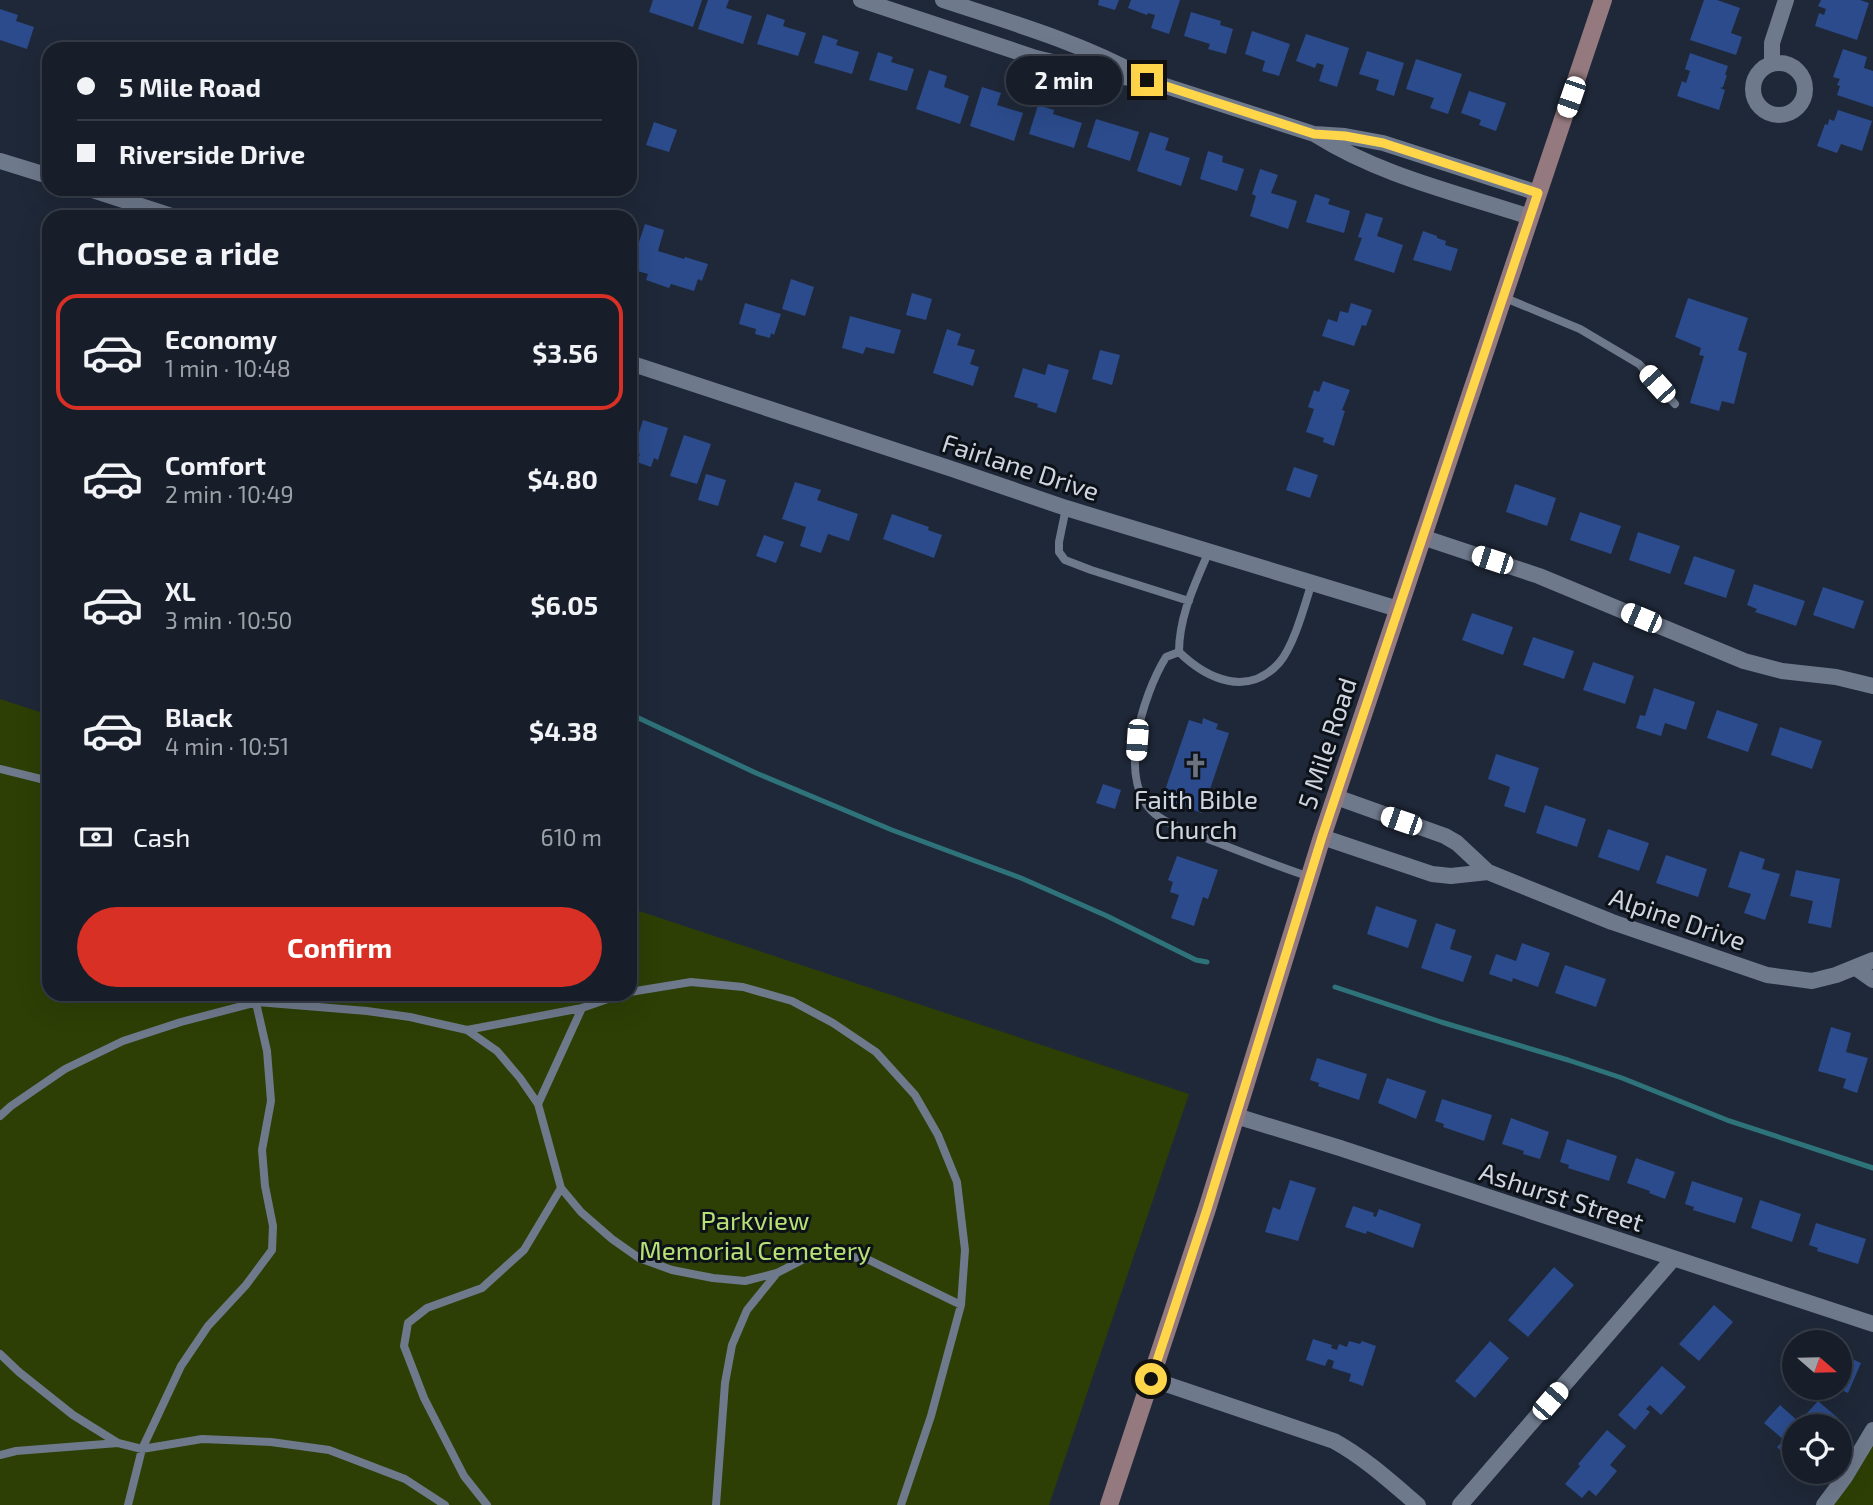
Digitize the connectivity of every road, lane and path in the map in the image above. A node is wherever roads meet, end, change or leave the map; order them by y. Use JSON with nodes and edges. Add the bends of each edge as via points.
{"nodes":[{"id":1,"x":861,"y":0,"type":"edge"},
{"id":2,"x":943,"y":0,"type":"edge"},
{"id":3,"x":1603,"y":0,"type":"edge"},
{"id":4,"x":1786,"y":0,"type":"edge"},
{"id":5,"x":1772,"y":63,"type":"dead end"},
{"id":6,"x":1147,"y":80,"type":"junction"},
{"id":7,"x":1314,"y":134,"type":"junction"},
{"id":8,"x":0,"y":161,"type":"edge"},
{"id":9,"x":42,"y":174,"type":"edge"},
{"id":10,"x":1538,"y":193,"type":"junction"},
{"id":11,"x":110,"y":196,"type":"edge"},
{"id":12,"x":154,"y":210,"type":"edge"},
{"id":13,"x":1530,"y":217,"type":"junction"},
{"id":14,"x":1503,"y":297,"type":"junction"},
{"id":15,"x":637,"y":365,"type":"edge"},
{"id":16,"x":1675,"y":404,"type":"dead end"},
{"id":17,"x":1066,"y":508,"type":"junction"},
{"id":18,"x":1422,"y":537,"type":"junction"},
{"id":19,"x":1209,"y":551,"type":"junction"},
{"id":20,"x":1312,"y":582,"type":"junction"},
{"id":21,"x":1189,"y":601,"type":"junction"},
{"id":22,"x":1398,"y":609,"type":"junction"},
{"id":23,"x":1180,"y":652,"type":"junction"},
{"id":24,"x":1873,"y":686,"type":"edge"},
{"id":25,"x":0,"y":769,"type":"edge"},
{"id":26,"x":42,"y":779,"type":"edge"},
{"id":27,"x":1336,"y":797,"type":"junction"},
{"id":28,"x":1322,"y":837,"type":"junction"},
{"id":29,"x":1488,"y":872,"type":"junction"},
{"id":30,"x":1310,"y":877,"type":"junction"},
{"id":31,"x":1873,"y":960,"type":"edge"},
{"id":32,"x":1856,"y":968,"type":"junction"},
{"id":33,"x":1873,"y":980,"type":"edge"},
{"id":34,"x":637,"y":991,"type":"edge"},
{"id":35,"x":246,"y":1001,"type":"edge"},
{"id":36,"x":256,"y":1001,"type":"edge"},
{"id":37,"x":280,"y":1001,"type":"edge"},
{"id":38,"x":602,"y":1001,"type":"edge"},
{"id":39,"x":582,"y":1008,"type":"junction"},
{"id":40,"x":467,"y":1030,"type":"junction"},
{"id":41,"x":538,"y":1104,"type":"junction"},
{"id":42,"x":0,"y":1116,"type":"edge"},
{"id":43,"x":1236,"y":1116,"type":"junction"},
{"id":44,"x":561,"y":1188,"type":"junction"},
{"id":45,"x":1673,"y":1259,"type":"junction"},
{"id":46,"x":777,"y":1273,"type":"junction"},
{"id":47,"x":961,"y":1305,"type":"junction"},
{"id":48,"x":1873,"y":1324,"type":"edge"},
{"id":49,"x":0,"y":1354,"type":"edge"},
{"id":50,"x":1151,"y":1379,"type":"junction"},
{"id":51,"x":1873,"y":1430,"type":"edge"},
{"id":52,"x":118,"y":1443,"type":"junction"},
{"id":53,"x":0,"y":1447,"type":"edge"},
{"id":54,"x":142,"y":1449,"type":"junction"},
{"id":55,"x":16,"y":1451,"type":"junction"},
{"id":56,"x":0,"y":1455,"type":"edge"},
{"id":57,"x":485,"y":1504,"type":"edge"},
{"id":58,"x":128,"y":1505,"type":"edge"},
{"id":59,"x":445,"y":1505,"type":"edge"},
{"id":60,"x":716,"y":1505,"type":"edge"},
{"id":61,"x":901,"y":1505,"type":"edge"},
{"id":62,"x":1109,"y":1505,"type":"edge"},
{"id":63,"x":1418,"y":1505,"type":"edge"},
{"id":64,"x":1460,"y":1505,"type":"edge"},
{"id":65,"x":1824,"y":1505,"type":"edge"}],
"edges":[{"from":1,"to":6,"type":"street","via":[[1037,58]]},
{"from":2,"to":6,"type":"street","via":[[1063,40]]},
{"from":3,"to":10,"type":"main road","name":"5 Mile Road"},
{"from":4,"to":5,"type":"street","via":[[1772,43]]},
{"from":6,"to":7,"type":"street"},
{"from":7,"to":10,"type":"street","via":[[1383,143]]},
{"from":7,"to":13,"type":"street","via":[[1376,167]]},
{"from":8,"to":9,"type":"street"},
{"from":10,"to":13,"type":"main road","name":"5 Mile Road"},
{"from":11,"to":12,"type":"street"},
{"from":13,"to":14,"type":"main road","name":"5 Mile Road"},
{"from":14,"to":16,"type":"lane","via":[[1580,329],[1639,364]]},
{"from":14,"to":18,"type":"main road","name":"5 Mile Road"},
{"from":15,"to":17,"type":"street","name":"Fairlane Drive"},
{"from":17,"to":19,"type":"street","name":"Fairlane Drive"},
{"from":17,"to":21,"type":"lane","via":[[1059,542],[1065,559]]},
{"from":18,"to":22,"type":"main road","name":"5 Mile Road"},
{"from":18,"to":24,"type":"street","via":[[1539,576],[1744,661]]},
{"from":19,"to":20,"type":"street","name":"Fairlane Drive"},
{"from":19,"to":21,"type":"lane"},
{"from":20,"to":22,"type":"street","name":"Fairlane Drive"},
{"from":20,"to":23,"type":"lane","via":[[1301,618],[1279,662],[1256,680],[1223,680],[1193,666]]},
{"from":21,"to":23,"type":"lane"},
{"from":22,"to":27,"type":"main road","name":"5 Mile Road"},
{"from":23,"to":30,"type":"lane","via":[[1166,657],[1157,670],[1144,706],[1135,769],[1146,804],[1172,824]]},
{"from":25,"to":26,"type":"lane"},
{"from":27,"to":28,"type":"main road","name":"5 Mile Road"},
{"from":27,"to":29,"type":"street","name":"Alpine Drive","via":[[1445,836]]},
{"from":28,"to":29,"type":"street","name":"Alpine Drive","via":[[1432,873]]},
{"from":28,"to":30,"type":"main road","name":"5 Mile Road"},
{"from":29,"to":32,"type":"street","name":"Alpine Drive","via":[[1612,922],[1767,975],[1812,981]]},
{"from":30,"to":43,"type":"main road","name":"5 Mile Road"},
{"from":31,"to":32,"type":"street","name":"Alpine Drive"},
{"from":32,"to":33,"type":"street"},
{"from":34,"to":47,"type":"lane","via":[[691,982],[743,987],[792,1001],[876,1052],[915,1096],[938,1135],[957,1182],[965,1250]]},
{"from":35,"to":42,"type":"lane","via":[[123,1041],[65,1069]]},
{"from":36,"to":54,"type":"lane","via":[[267,1051],[271,1101],[262,1150],[272,1250],[181,1366]]},
{"from":37,"to":40,"type":"lane","via":[[410,1017]]},
{"from":38,"to":39,"type":"lane"},
{"from":39,"to":40,"type":"lane"},
{"from":39,"to":41,"type":"lane"},
{"from":40,"to":41,"type":"lane","via":[[497,1051]]},
{"from":41,"to":44,"type":"lane"},
{"from":43,"to":45,"type":"street","name":"Ashurst Street"},
{"from":43,"to":50,"type":"main road","name":"5 Mile Road"},
{"from":44,"to":46,"type":"lane","via":[[581,1212],[639,1258],[713,1278],[745,1280]]},
{"from":44,"to":57,"type":"lane","via":[[524,1250],[482,1288],[427,1308],[408,1323],[404,1346],[424,1398],[464,1476]]},
{"from":45,"to":48,"type":"street","name":"Ashurst Street"},
{"from":45,"to":64,"type":"street"},
{"from":46,"to":47,"type":"lane","via":[[804,1259],[836,1254],[869,1260]]},
{"from":46,"to":60,"type":"lane","via":[[747,1310],[732,1345],[724,1383]]},
{"from":47,"to":61,"type":"lane"},
{"from":49,"to":52,"type":"lane","via":[[73,1415]]},
{"from":50,"to":62,"type":"main road","name":"5 Mile Road"},
{"from":50,"to":63,"type":"street","via":[[1334,1441],[1374,1466]]},
{"from":51,"to":65,"type":"street"},
{"from":52,"to":54,"type":"lane"},
{"from":52,"to":55,"type":"lane"},
{"from":53,"to":55,"type":"lane"},
{"from":54,"to":58,"type":"lane"},
{"from":54,"to":59,"type":"lane","via":[[202,1438],[330,1450],[405,1479]]},
{"from":55,"to":56,"type":"lane"}]}
